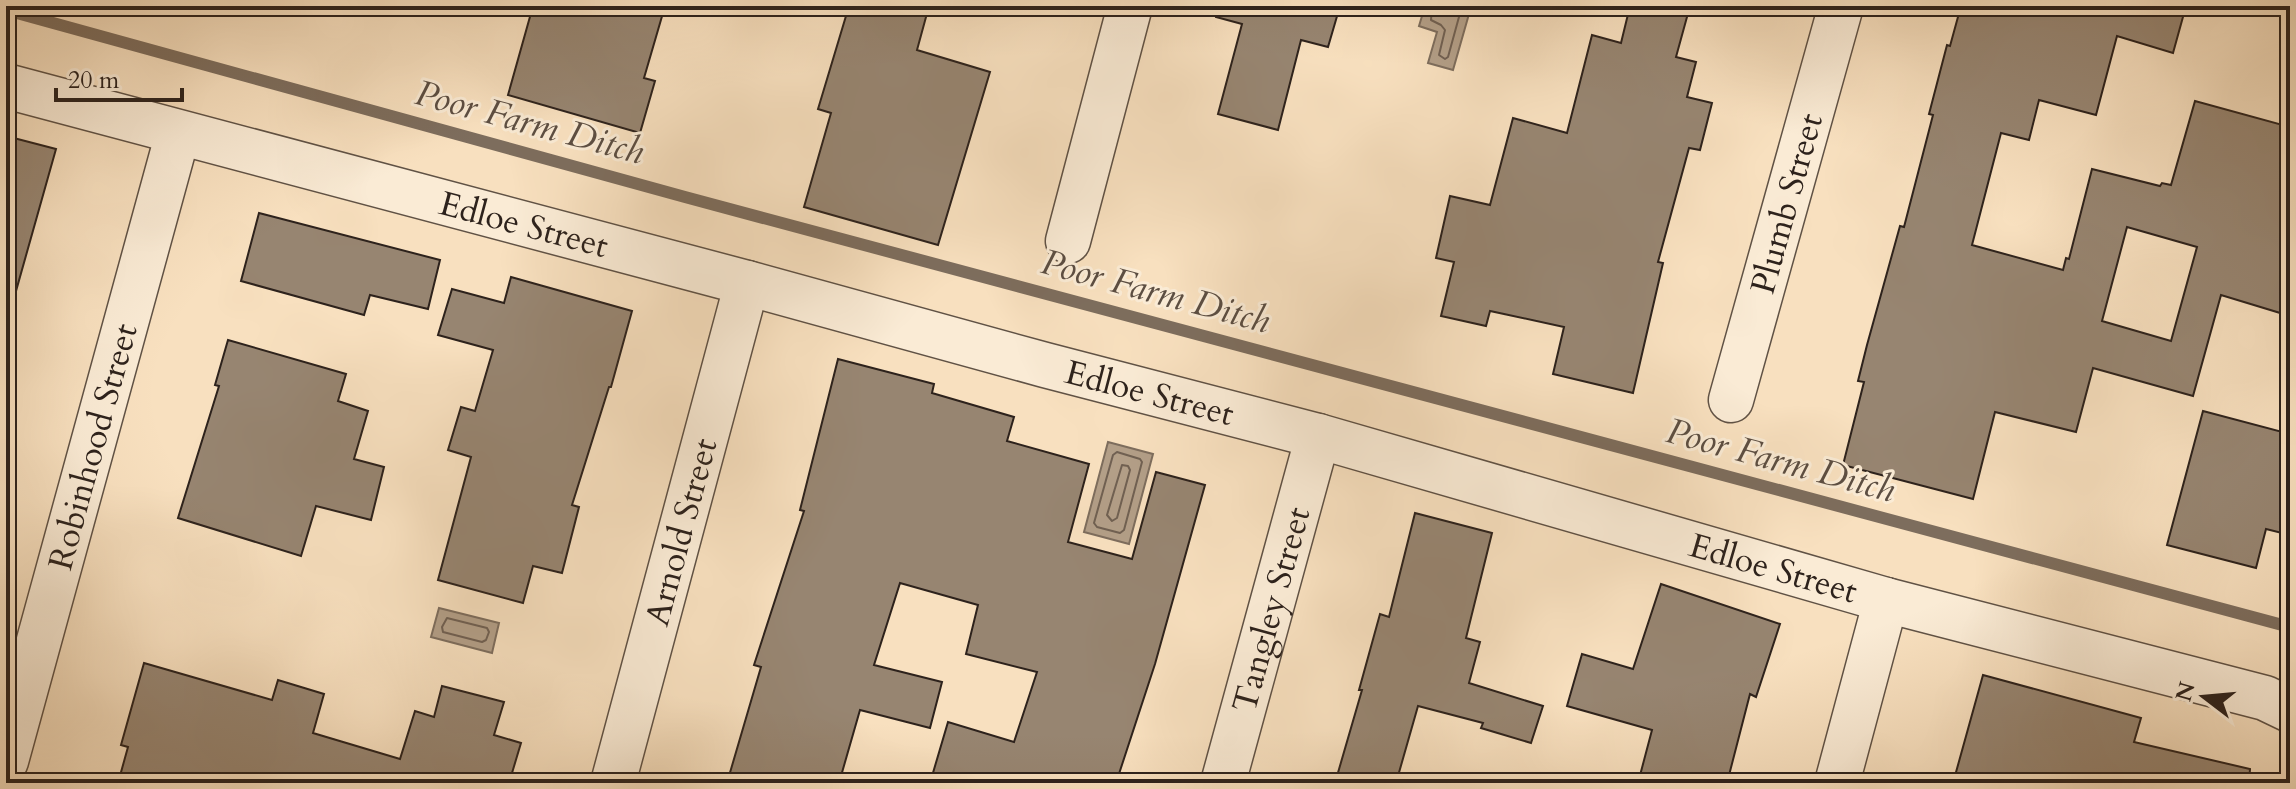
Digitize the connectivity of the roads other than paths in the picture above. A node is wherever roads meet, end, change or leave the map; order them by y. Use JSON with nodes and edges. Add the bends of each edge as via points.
{"nodes":[{"id":1,"x":1130,"y":6,"type":"edge"},
{"id":2,"x":1841,"y":6,"type":"edge"},
{"id":3,"x":6,"y":86,"type":"edge"},
{"id":4,"x":178,"y":133,"type":"junction"},
{"id":5,"x":1068,"y":241,"type":"dead end"},
{"id":6,"x":747,"y":283,"type":"junction"},
{"id":7,"x":1731,"y":400,"type":"dead end"},
{"id":8,"x":1318,"y":436,"type":"junction"},
{"id":9,"x":1886,"y":600,"type":"junction"},
{"id":10,"x":2290,"y":710,"type":"edge"},
{"id":11,"x":6,"y":761,"type":"edge"},
{"id":12,"x":613,"y":783,"type":"edge"},
{"id":13,"x":1223,"y":783,"type":"edge"},
{"id":14,"x":1837,"y":783,"type":"edge"}],
"edges":[{"from":1,"to":5,"type":"street"},
{"from":2,"to":7,"type":"street","name":"Plumb Street"},
{"from":3,"to":4,"type":"street","name":"Edloe Street"},
{"from":4,"to":6,"type":"street","name":"Edloe Street"},
{"from":4,"to":11,"type":"street","name":"Robinhood Street"},
{"from":6,"to":8,"type":"street","name":"Edloe Street"},
{"from":6,"to":12,"type":"street","name":"Arnold Street"},
{"from":8,"to":9,"type":"street","name":"Edloe Street"},
{"from":8,"to":13,"type":"street","name":"Tangley Street"},
{"from":9,"to":10,"type":"street","name":"Edloe Street","via":[[2265,698]]},
{"from":9,"to":14,"type":"street"}]}
